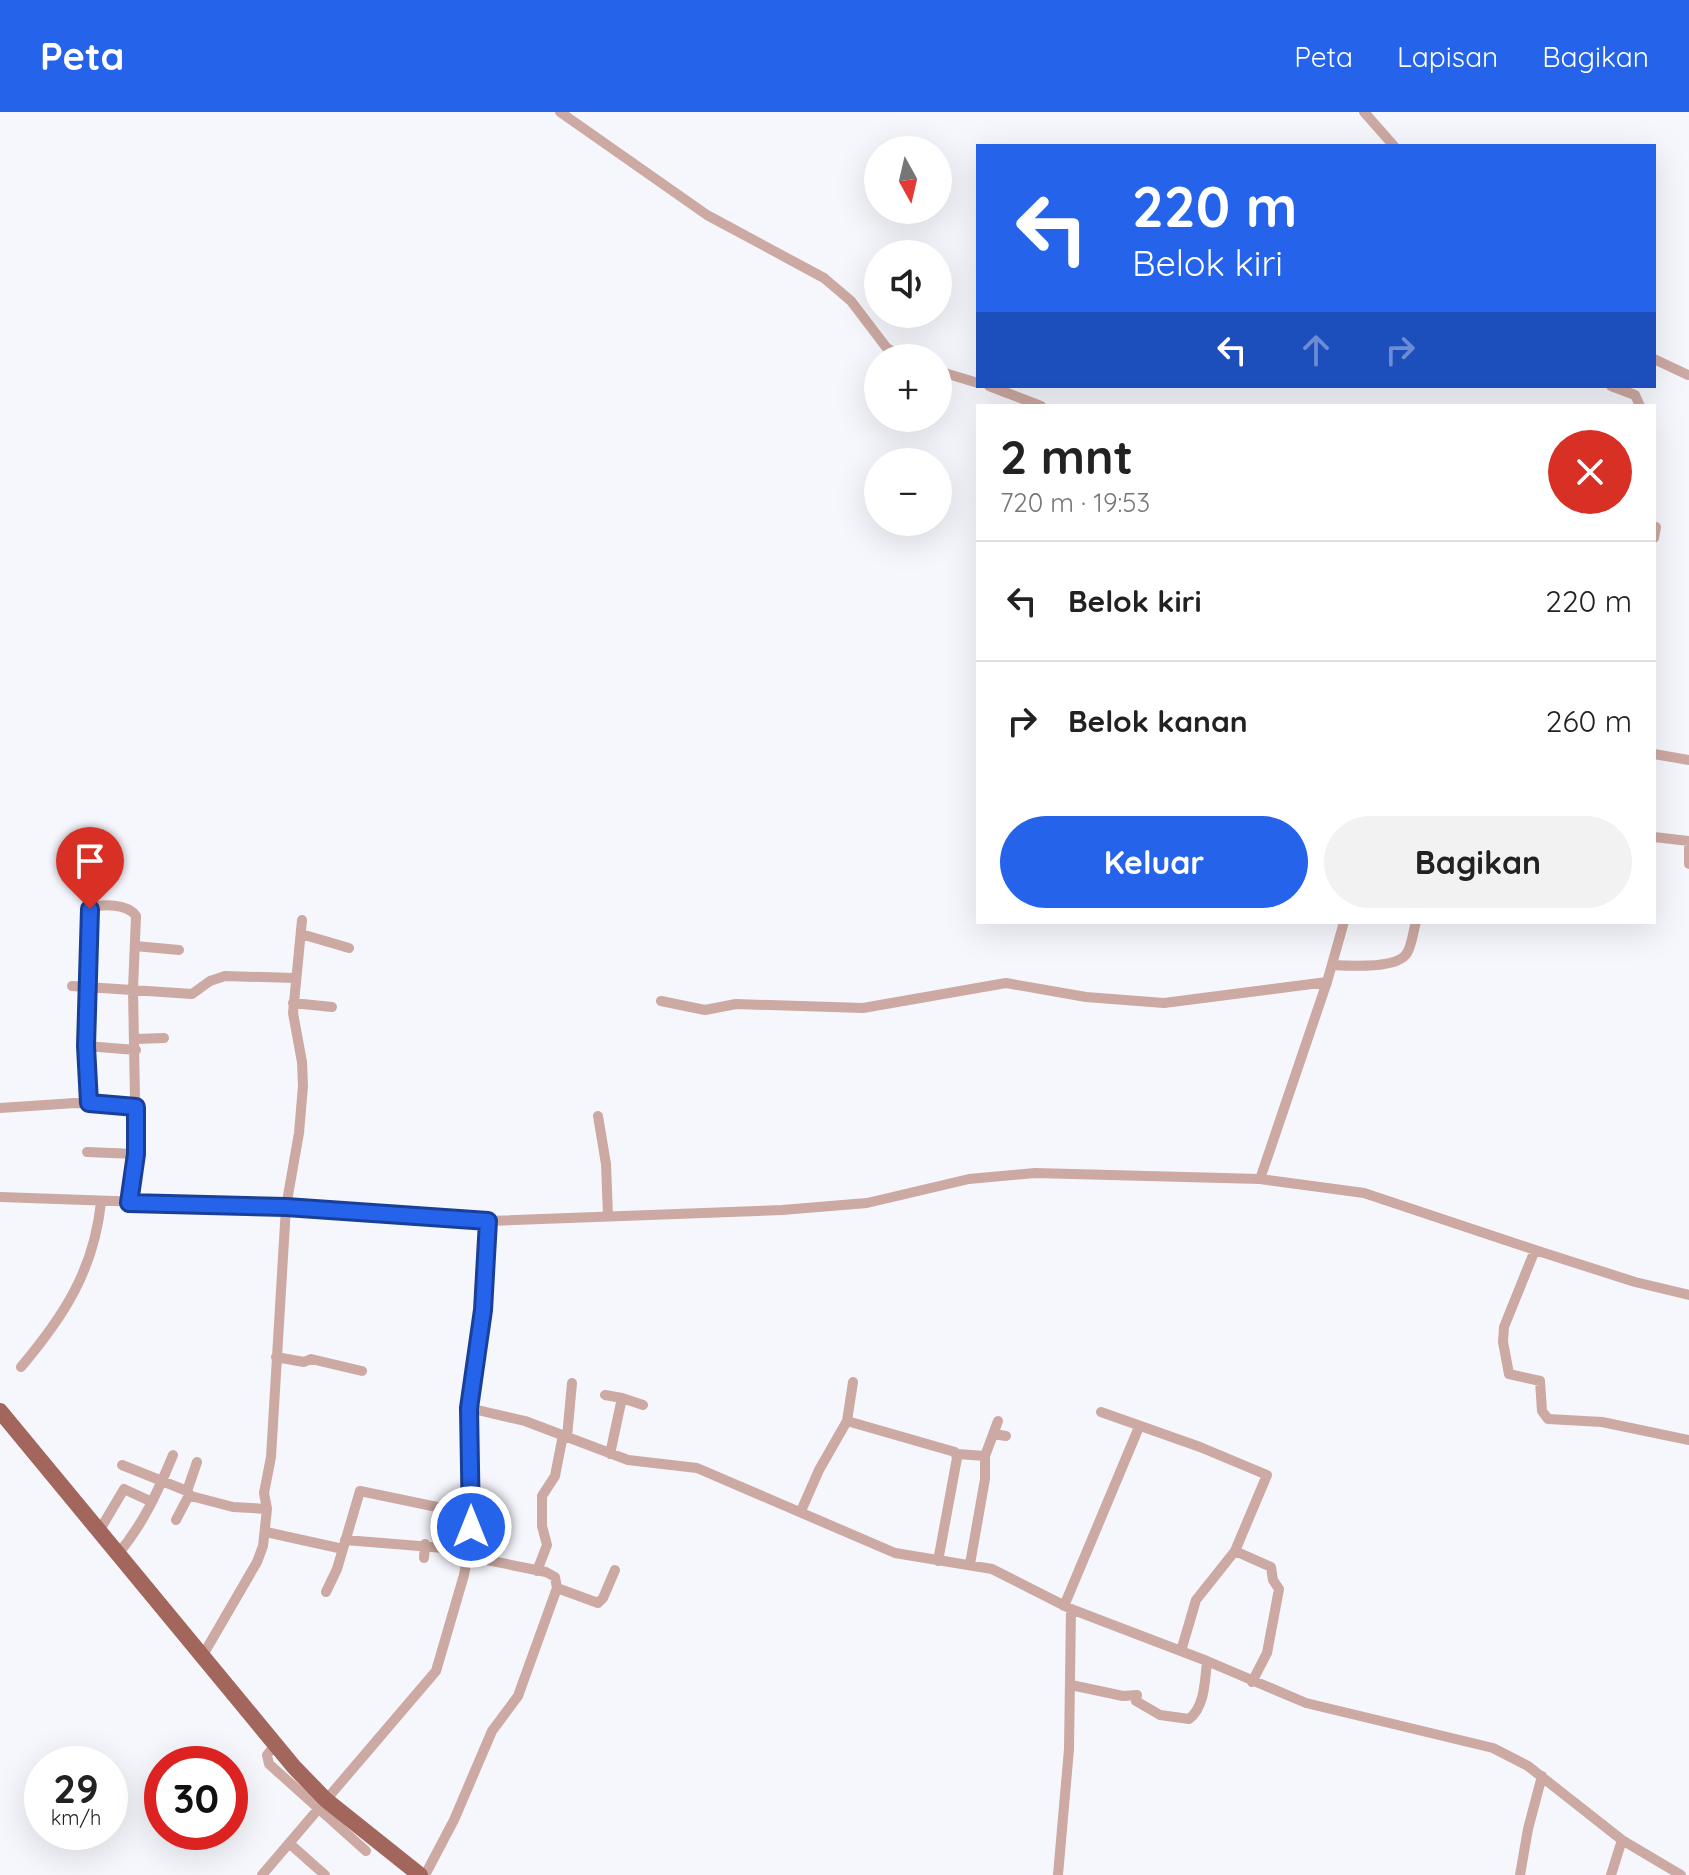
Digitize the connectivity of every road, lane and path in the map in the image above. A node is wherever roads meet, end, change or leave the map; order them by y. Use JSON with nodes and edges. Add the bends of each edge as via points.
{"nodes":[{"id":1,"x":560,"y":112,"type":"edge"},
{"id":2,"x":1364,"y":112,"type":"edge"},
{"id":3,"x":1392,"y":144,"type":"edge"},
{"id":4,"x":884,"y":344,"type":"edge"},
{"id":5,"x":1656,"y":360,"type":"edge"},
{"id":6,"x":1689,"y":374,"type":"edge"},
{"id":7,"x":952,"y":375,"type":"edge"},
{"id":8,"x":976,"y":382,"type":"edge"},
{"id":9,"x":994,"y":388,"type":"edge"},
{"id":10,"x":1616,"y":388,"type":"edge"},
{"id":11,"x":1036,"y":404,"type":"edge"},
{"id":12,"x":1639,"y":404,"type":"edge"},
{"id":13,"x":1656,"y":754,"type":"edge"},
{"id":14,"x":1689,"y":760,"type":"edge"},
{"id":15,"x":1656,"y":837,"type":"edge"},
{"id":16,"x":1689,"y":841,"type":"edge"},
{"id":17,"x":1689,"y":848,"type":"edge"},
{"id":18,"x":1689,"y":864,"type":"edge"},
{"id":19,"x":302,"y":920,"type":"dead end"},
{"id":20,"x":1343,"y":924,"type":"edge"},
{"id":21,"x":1415,"y":924,"type":"edge"},
{"id":22,"x":301,"y":934,"type":"junction"},
{"id":23,"x":135,"y":946,"type":"junction"},
{"id":24,"x":349,"y":948,"type":"dead end"},
{"id":25,"x":179,"y":950,"type":"dead end"},
{"id":26,"x":1332,"y":965,"type":"junction"},
{"id":27,"x":295,"y":978,"type":"junction"},
{"id":28,"x":1327,"y":982,"type":"junction"},
{"id":29,"x":72,"y":986,"type":"dead end"},
{"id":30,"x":88,"y":987,"type":"junction"},
{"id":31,"x":133,"y":989,"type":"junction"},
{"id":32,"x":661,"y":1001,"type":"dead end"},
{"id":33,"x":293,"y":1003,"type":"junction"},
{"id":34,"x":332,"y":1007,"type":"dead end"},
{"id":35,"x":164,"y":1038,"type":"dead end"},
{"id":36,"x":136,"y":1044,"type":"junction"},
{"id":37,"x":86,"y":1046,"type":"junction"},
{"id":38,"x":89,"y":1103,"type":"junction"},
{"id":39,"x":136,"y":1107,"type":"junction"},
{"id":40,"x":0,"y":1108,"type":"edge"},
{"id":41,"x":598,"y":1116,"type":"dead end"},
{"id":42,"x":87,"y":1152,"type":"dead end"},
{"id":43,"x":136,"y":1154,"type":"junction"},
{"id":44,"x":1260,"y":1179,"type":"junction"},
{"id":45,"x":0,"y":1197,"type":"edge"},
{"id":46,"x":101,"y":1202,"type":"junction"},
{"id":47,"x":129,"y":1203,"type":"junction"},
{"id":48,"x":286,"y":1207,"type":"junction"},
{"id":49,"x":608,"y":1216,"type":"junction"},
{"id":50,"x":488,"y":1221,"type":"junction"},
{"id":51,"x":1535,"y":1250,"type":"junction"},
{"id":52,"x":1689,"y":1295,"type":"edge"},
{"id":53,"x":276,"y":1357,"type":"junction"},
{"id":54,"x":21,"y":1367,"type":"dead end"},
{"id":55,"x":362,"y":1371,"type":"dead end"},
{"id":56,"x":853,"y":1382,"type":"dead end"},
{"id":57,"x":572,"y":1383,"type":"dead end"},
{"id":58,"x":605,"y":1395,"type":"dead end"},
{"id":59,"x":622,"y":1398,"type":"junction"},
{"id":60,"x":643,"y":1405,"type":"dead end"},
{"id":61,"x":469,"y":1408,"type":"junction"},
{"id":62,"x":0,"y":1411,"type":"edge"},
{"id":63,"x":1101,"y":1412,"type":"dead end"},
{"id":64,"x":847,"y":1421,"type":"junction"},
{"id":65,"x":998,"y":1421,"type":"dead end"},
{"id":66,"x":1139,"y":1427,"type":"junction"},
{"id":67,"x":994,"y":1434,"type":"junction"},
{"id":68,"x":565,"y":1436,"type":"junction"},
{"id":69,"x":1006,"y":1436,"type":"dead end"},
{"id":70,"x":1689,"y":1440,"type":"edge"},
{"id":71,"x":610,"y":1454,"type":"junction"},
{"id":72,"x":957,"y":1454,"type":"junction"},
{"id":73,"x":173,"y":1455,"type":"dead end"},
{"id":74,"x":985,"y":1456,"type":"junction"},
{"id":75,"x":197,"y":1462,"type":"dead end"},
{"id":76,"x":122,"y":1465,"type":"dead end"},
{"id":77,"x":137,"y":1471,"type":"junction"},
{"id":78,"x":164,"y":1482,"type":"junction"},
{"id":79,"x":124,"y":1489,"type":"junction"},
{"id":80,"x":188,"y":1493,"type":"junction"},
{"id":81,"x":152,"y":1502,"type":"junction"},
{"id":82,"x":267,"y":1509,"type":"junction"},
{"id":83,"x":801,"y":1511,"type":"junction"},
{"id":84,"x":471,"y":1514,"type":"junction"},
{"id":85,"x":176,"y":1520,"type":"dead end"},
{"id":86,"x":266,"y":1532,"type":"junction"},
{"id":87,"x":98,"y":1533,"type":"junction"},
{"id":88,"x":344,"y":1544,"type":"junction"},
{"id":89,"x":425,"y":1544,"type":"junction"},
{"id":90,"x":1235,"y":1551,"type":"junction"},
{"id":91,"x":468,"y":1553,"type":"junction"},
{"id":92,"x":117,"y":1555,"type":"junction"},
{"id":93,"x":424,"y":1558,"type":"dead end"},
{"id":94,"x":938,"y":1561,"type":"junction"},
{"id":95,"x":970,"y":1564,"type":"junction"},
{"id":96,"x":615,"y":1570,"type":"dead end"},
{"id":97,"x":537,"y":1571,"type":"junction"},
{"id":98,"x":557,"y":1588,"type":"junction"},
{"id":99,"x":326,"y":1592,"type":"dead end"},
{"id":100,"x":1068,"y":1607,"type":"junction"},
{"id":101,"x":1181,"y":1651,"type":"junction"},
{"id":102,"x":203,"y":1655,"type":"junction"},
{"id":103,"x":1207,"y":1661,"type":"junction"},
{"id":104,"x":1252,"y":1682,"type":"junction"},
{"id":105,"x":1071,"y":1685,"type":"junction"},
{"id":106,"x":1542,"y":1776,"type":"junction"},
{"id":107,"x":322,"y":1805,"type":"junction"},
{"id":108,"x":1622,"y":1840,"type":"junction"},
{"id":109,"x":290,"y":1844,"type":"junction"},
{"id":110,"x":366,"y":1851,"type":"dead end"},
{"id":111,"x":322,"y":1874,"type":"edge"},
{"id":112,"x":262,"y":1875,"type":"edge"},
{"id":113,"x":423,"y":1875,"type":"edge"},
{"id":114,"x":1058,"y":1875,"type":"edge"},
{"id":115,"x":1520,"y":1875,"type":"edge"},
{"id":116,"x":1611,"y":1875,"type":"edge"},
{"id":117,"x":1681,"y":1875,"type":"edge"}],
"edges":[{"from":1,"to":4,"type":"street","via":[[707,215],[824,278],[851,301]]},
{"from":2,"to":3,"type":"street"},
{"from":5,"to":6,"type":"street"},
{"from":7,"to":8,"type":"street"},
{"from":9,"to":11,"type":"street"},
{"from":10,"to":12,"type":"street","via":[[1635,395]]},
{"from":13,"to":14,"type":"street"},
{"from":15,"to":16,"type":"street"},
{"from":17,"to":18,"type":"street"},
{"from":19,"to":22,"type":"street"},
{"from":20,"to":26,"type":"street"},
{"from":21,"to":26,"type":"street","via":[[1401,960]]},
{"from":22,"to":24,"type":"street"},
{"from":22,"to":27,"type":"street"},
{"from":23,"to":25,"type":"street"},
{"from":23,"to":30,"type":"street","via":[[134,911],[93,906]]},
{"from":23,"to":31,"type":"street"},
{"from":26,"to":28,"type":"street"},
{"from":27,"to":31,"type":"street","via":[[225,976],[192,994]]},
{"from":27,"to":33,"type":"street"},
{"from":28,"to":32,"type":"street","via":[[1164,1003],[1006,983],[863,1008],[733,1004],[703,1010]]},
{"from":28,"to":44,"type":"street"},
{"from":29,"to":30,"type":"street"},
{"from":30,"to":31,"type":"street"},
{"from":30,"to":37,"type":"street"},
{"from":31,"to":36,"type":"street"},
{"from":33,"to":34,"type":"street"},
{"from":33,"to":48,"type":"street","via":[[303,1086]]},
{"from":35,"to":36,"type":"street"},
{"from":36,"to":37,"type":"street"},
{"from":36,"to":39,"type":"street"},
{"from":37,"to":38,"type":"street"},
{"from":38,"to":39,"type":"street"},
{"from":38,"to":40,"type":"street"},
{"from":39,"to":43,"type":"street"},
{"from":41,"to":49,"type":"street"},
{"from":42,"to":43,"type":"street"},
{"from":43,"to":47,"type":"street"},
{"from":44,"to":49,"type":"street","via":[[1035,1173],[973,1178],[867,1203]]},
{"from":44,"to":51,"type":"street","via":[[1364,1193]]},
{"from":45,"to":46,"type":"street"},
{"from":46,"to":47,"type":"street"},
{"from":46,"to":54,"type":"street","via":[[98,1230],[73,1298]]},
{"from":47,"to":48,"type":"street"},
{"from":48,"to":50,"type":"street"},
{"from":48,"to":53,"type":"street"},
{"from":49,"to":50,"type":"street"},
{"from":50,"to":61,"type":"street","via":[[483,1310]]},
{"from":51,"to":52,"type":"street"},
{"from":51,"to":70,"type":"street","via":[[1504,1327],[1509,1374],[1540,1381],[1542,1411],[1548,1419],[1602,1422]]},
{"from":53,"to":55,"type":"street"},
{"from":53,"to":82,"type":"street"},
{"from":56,"to":64,"type":"street"},
{"from":57,"to":68,"type":"street"},
{"from":58,"to":59,"type":"street"},
{"from":59,"to":60,"type":"street"},
{"from":59,"to":71,"type":"street"},
{"from":61,"to":68,"type":"street"},
{"from":61,"to":84,"type":"street"},
{"from":62,"to":87,"type":"main road"},
{"from":63,"to":66,"type":"street"},
{"from":64,"to":72,"type":"street"},
{"from":64,"to":83,"type":"street"},
{"from":65,"to":67,"type":"street"},
{"from":66,"to":90,"type":"street","via":[[1267,1475]]},
{"from":66,"to":100,"type":"street"},
{"from":67,"to":69,"type":"street"},
{"from":67,"to":74,"type":"street"},
{"from":68,"to":71,"type":"street"},
{"from":68,"to":97,"type":"street","via":[[555,1476],[542,1496],[547,1545]]},
{"from":71,"to":83,"type":"street","via":[[692,1467]]},
{"from":72,"to":74,"type":"street"},
{"from":72,"to":94,"type":"street"},
{"from":73,"to":78,"type":"street"},
{"from":74,"to":95,"type":"street"},
{"from":75,"to":80,"type":"street"},
{"from":76,"to":77,"type":"street"},
{"from":77,"to":78,"type":"street"},
{"from":77,"to":79,"type":"street"},
{"from":78,"to":80,"type":"street"},
{"from":78,"to":81,"type":"street"},
{"from":79,"to":81,"type":"street"},
{"from":79,"to":87,"type":"street"},
{"from":80,"to":82,"type":"street","via":[[233,1507]]},
{"from":80,"to":85,"type":"street"},
{"from":81,"to":92,"type":"street"},
{"from":82,"to":86,"type":"street"},
{"from":83,"to":94,"type":"street","via":[[895,1553]]},
{"from":84,"to":88,"type":"street","via":[[362,1490]]},
{"from":84,"to":91,"type":"street"},
{"from":86,"to":88,"type":"street"},
{"from":86,"to":102,"type":"street","via":[[257,1562]]},
{"from":87,"to":92,"type":"main road"},
{"from":88,"to":89,"type":"street"},
{"from":88,"to":99,"type":"street"},
{"from":89,"to":91,"type":"street"},
{"from":89,"to":93,"type":"street"},
{"from":90,"to":101,"type":"street","via":[[1196,1600]]},
{"from":90,"to":104,"type":"street","via":[[1269,1565],[1279,1589],[1267,1653]]},
{"from":91,"to":97,"type":"street"},
{"from":91,"to":107,"type":"street","via":[[436,1671]]},
{"from":92,"to":102,"type":"main road"},
{"from":94,"to":95,"type":"street"},
{"from":95,"to":100,"type":"street","via":[[1005,1574]]},
{"from":96,"to":98,"type":"street","via":[[598,1603]]},
{"from":97,"to":98,"type":"street","via":[[553,1575]]},
{"from":98,"to":113,"type":"street","via":[[518,1696],[492,1731],[454,1820]]},
{"from":100,"to":101,"type":"street"},
{"from":100,"to":105,"type":"street"},
{"from":101,"to":103,"type":"street"},
{"from":102,"to":107,"type":"main road"},
{"from":103,"to":104,"type":"street"},
{"from":103,"to":105,"type":"street","via":[[1202,1697],[1189,1719],[1160,1715],[1136,1701],[1137,1695]]},
{"from":104,"to":106,"type":"street","via":[[1306,1703],[1493,1748]]},
{"from":105,"to":114,"type":"street"},
{"from":106,"to":108,"type":"street"},
{"from":106,"to":115,"type":"street"},
{"from":107,"to":109,"type":"street"},
{"from":107,"to":110,"type":"street"},
{"from":107,"to":113,"type":"main road"},
{"from":108,"to":116,"type":"street"},
{"from":108,"to":117,"type":"street"},
{"from":109,"to":111,"type":"street"},
{"from":109,"to":112,"type":"street"}]}
